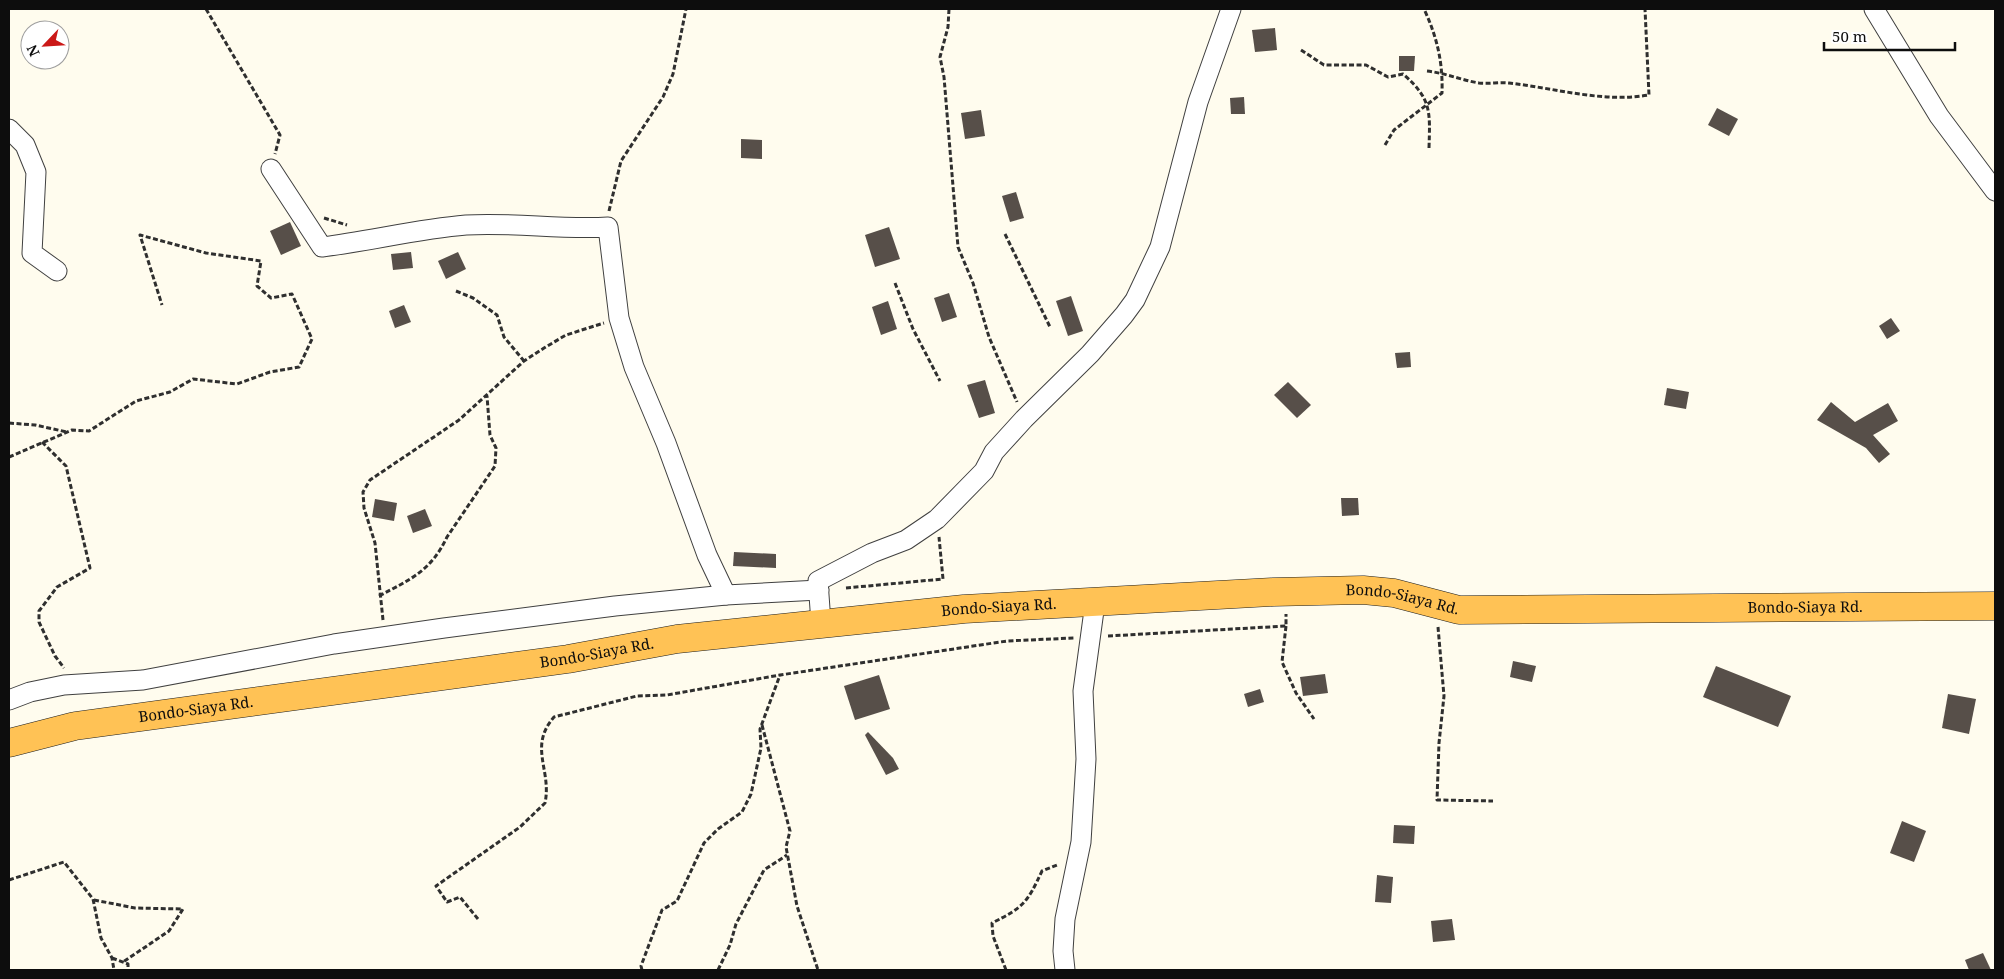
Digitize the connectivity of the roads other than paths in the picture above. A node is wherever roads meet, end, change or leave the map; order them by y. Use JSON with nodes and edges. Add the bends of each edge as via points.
{"nodes":[{"id":1,"x":1230,"y":9,"type":"edge"},
{"id":2,"x":1874,"y":9,"type":"edge"},
{"id":3,"x":9,"y":129,"type":"edge"},
{"id":4,"x":271,"y":169,"type":"road end"},
{"id":5,"x":1995,"y":191,"type":"edge"},
{"id":6,"x":56,"y":271,"type":"dead end"},
{"id":7,"x":819,"y":590,"type":"junction"},
{"id":8,"x":726,"y":595,"type":"junction"},
{"id":9,"x":1095,"y":603,"type":"junction"},
{"id":10,"x":1995,"y":606,"type":"edge"},
{"id":11,"x":821,"y":623,"type":"junction"},
{"id":12,"x":9,"y":700,"type":"edge"},
{"id":13,"x":9,"y":743,"type":"edge"},
{"id":14,"x":1065,"y":970,"type":"edge"}],
"edges":[{"from":1,"to":7,"type":"street","via":[[1198,102],[1160,247],[1135,300],[1090,354],[1024,419],[994,452],[984,471],[937,519],[906,540],[872,553],[818,581]]},
{"from":2,"to":5,"type":"street","via":[[1939,116]]},
{"from":3,"to":6,"type":"street","via":[[25,145],[36,172],[32,253]]},
{"from":4,"to":8,"type":"street","via":[[322,247],[467,225],[523,223],[608,227],[619,318],[634,367],[707,555]]},
{"from":7,"to":8,"type":"street"},
{"from":7,"to":11,"type":"street"},
{"from":8,"to":12,"type":"street","via":[[550,614],[334,644],[143,680],[64,685]]},
{"from":9,"to":10,"type":"highway","name":"Bondo-Siaya Rd.","via":[[1363,590],[1394,592],[1459,610]]},
{"from":9,"to":11,"type":"highway","name":"Bondo-Siaya Rd.","via":[[1014,604]]},
{"from":9,"to":14,"type":"street","via":[[1083,691],[1086,759],[1080,842],[1066,920]]},
{"from":11,"to":13,"type":"highway","name":"Bondo-Siaya Rd.","via":[[677,639],[568,659],[75,726]]}]}
